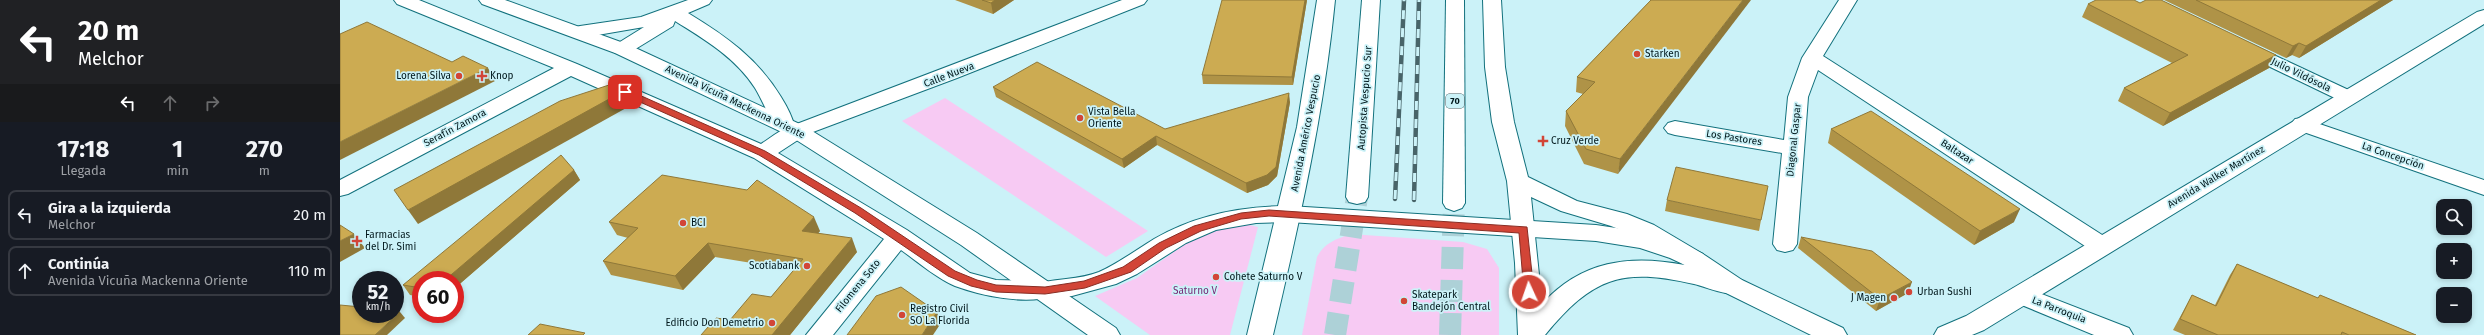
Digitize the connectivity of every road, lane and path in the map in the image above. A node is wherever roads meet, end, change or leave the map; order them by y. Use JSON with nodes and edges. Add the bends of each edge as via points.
{"nodes":[{"id":1,"x":403,"y":0,"type":"edge"},
{"id":2,"x":488,"y":0,"type":"edge"},
{"id":3,"x":703,"y":0,"type":"edge"},
{"id":4,"x":1138,"y":0,"type":"edge"},
{"id":5,"x":1326,"y":0,"type":"edge"},
{"id":6,"x":1371,"y":0,"type":"edge"},
{"id":7,"x":1455,"y":0,"type":"edge"},
{"id":8,"x":1492,"y":0,"type":"edge"},
{"id":9,"x":1848,"y":0,"type":"edge"},
{"id":10,"x":676,"y":14,"type":"junction"},
{"id":11,"x":2484,"y":16,"type":"edge"},
{"id":12,"x":580,"y":32,"type":"junction"},
{"id":13,"x":2232,"y":42,"type":"edge"},
{"id":14,"x":622,"y":49,"type":"junction"},
{"id":15,"x":1812,"y":58,"type":"junction"},
{"id":16,"x":570,"y":68,"type":"junction"},
{"id":17,"x":2348,"y":98,"type":"junction"},
{"id":18,"x":2302,"y":124,"type":"junction"},
{"id":19,"x":791,"y":128,"type":"junction"},
{"id":20,"x":1675,"y":128,"type":"dead end"},
{"id":21,"x":1792,"y":148,"type":"junction"},
{"id":22,"x":762,"y":153,"type":"junction"},
{"id":23,"x":1518,"y":181,"type":"junction"},
{"id":24,"x":2484,"y":188,"type":"edge"},
{"id":25,"x":340,"y":189,"type":"edge"},
{"id":26,"x":1358,"y":196,"type":"tunnel mouth"},
{"id":27,"x":1454,"y":203,"type":"tunnel mouth"},
{"id":28,"x":1289,"y":214,"type":"junction"},
{"id":29,"x":1524,"y":230,"type":"junction"},
{"id":30,"x":899,"y":236,"type":"junction"},
{"id":31,"x":1785,"y":244,"type":"dead end"},
{"id":32,"x":2102,"y":246,"type":"junction"},
{"id":33,"x":1695,"y":260,"type":"junction"},
{"id":34,"x":1733,"y":286,"type":"junction"},
{"id":35,"x":1045,"y":290,"type":"junction"},
{"id":36,"x":2021,"y":295,"type":"junction"},
{"id":37,"x":1096,"y":332,"type":"edge"},
{"id":38,"x":1531,"y":334,"type":"edge"},
{"id":39,"x":818,"y":335,"type":"edge"},
{"id":40,"x":1260,"y":335,"type":"edge"},
{"id":41,"x":1834,"y":335,"type":"edge"},
{"id":42,"x":1947,"y":335,"type":"edge"},
{"id":43,"x":2120,"y":335,"type":"edge"}],
"edges":[{"from":1,"to":16,"type":"main road"},
{"from":2,"to":12,"type":"main road","name":"Avenida Vicuña Mackenna Oriente"},
{"from":3,"to":10,"type":"main road"},
{"from":4,"to":19,"type":"main road","name":"Calle Nueva","via":[[950,74]]},
{"from":5,"to":28,"type":"main road","name":"Avenida Américo Vespucio","via":[[1312,105]]},
{"from":6,"to":26,"type":"main road","name":"Autopista Vespucio Sur"},
{"from":7,"to":27,"type":"main road","number":"70"},
{"from":8,"to":23,"type":"main road","via":[[1495,67],[1502,116]]},
{"from":9,"to":15,"type":"main road","name":"Diagonal Gaspar"},
{"from":10,"to":12,"type":"main road","via":[[628,26]]},
{"from":10,"to":14,"type":"main road","via":[[654,31]]},
{"from":10,"to":19,"type":"main road","via":[[712,35],[749,64]]},
{"from":11,"to":17,"type":"main road","name":"Avenida Walker Martínez"},
{"from":12,"to":14,"type":"main road","name":"Avenida Vicuña Mackenna Oriente"},
{"from":13,"to":17,"type":"main road","name":"Julio Vildósola"},
{"from":14,"to":19,"type":"main road","name":"Avenida Vicuña Mackenna Oriente"},
{"from":15,"to":21,"type":"main road","name":"Diagonal Gaspar","via":[[1798,97]]},
{"from":15,"to":32,"type":"main road","name":"Baltazar"},
{"from":16,"to":22,"type":"main road"},
{"from":16,"to":25,"type":"main road","name":"Serafín Zamora"},
{"from":17,"to":18,"type":"main road","name":"Avenida Walker Martínez"},
{"from":18,"to":24,"type":"main road","name":"La Concepción"},
{"from":18,"to":32,"type":"main road","name":"Avenida Walker Martínez"},
{"from":19,"to":22,"type":"main road","name":"Calle Nueva"},
{"from":19,"to":35,"type":"main road","name":"Avenida Vicuña Mackenna Oriente","via":[[905,197]]},
{"from":20,"to":21,"type":"main road","name":"Los Pastores"},
{"from":21,"to":31,"type":"main road","name":"Diagonal Gaspar"},
{"from":22,"to":30,"type":"main road"},
{"from":23,"to":29,"type":"main road"},
{"from":23,"to":33,"type":"main road","via":[[1559,202],[1646,231]]},
{"from":28,"to":29,"type":"main road"},
{"from":28,"to":35,"type":"main road","via":[[1241,216],[1212,223],[1183,234],[1115,275],[1085,285]]},
{"from":28,"to":40,"type":"main road","name":"Avenida Américo Vespucio"},
{"from":29,"to":33,"type":"main road","via":[[1576,231],[1622,236],[1662,247]]},
{"from":29,"to":38,"type":"main road"},
{"from":30,"to":35,"type":"main road","via":[[951,273],[974,283],[996,289]]},
{"from":30,"to":39,"type":"main road","name":"Filomena Soto"},
{"from":32,"to":36,"type":"main road","name":"Avenida Walker Martínez"},
{"from":33,"to":34,"type":"main road"},
{"from":34,"to":38,"type":"main road","via":[[1676,273],[1632,269],[1614,271],[1575,288]]},
{"from":34,"to":41,"type":"main road"},
{"from":35,"to":37,"type":"main road","name":"Avenida Vicuña Mackenna Oriente"},
{"from":36,"to":42,"type":"main road","name":"Avenida Walker Martínez"},
{"from":36,"to":43,"type":"main road","name":"La Parroquia","via":[[2086,319]]}]}
